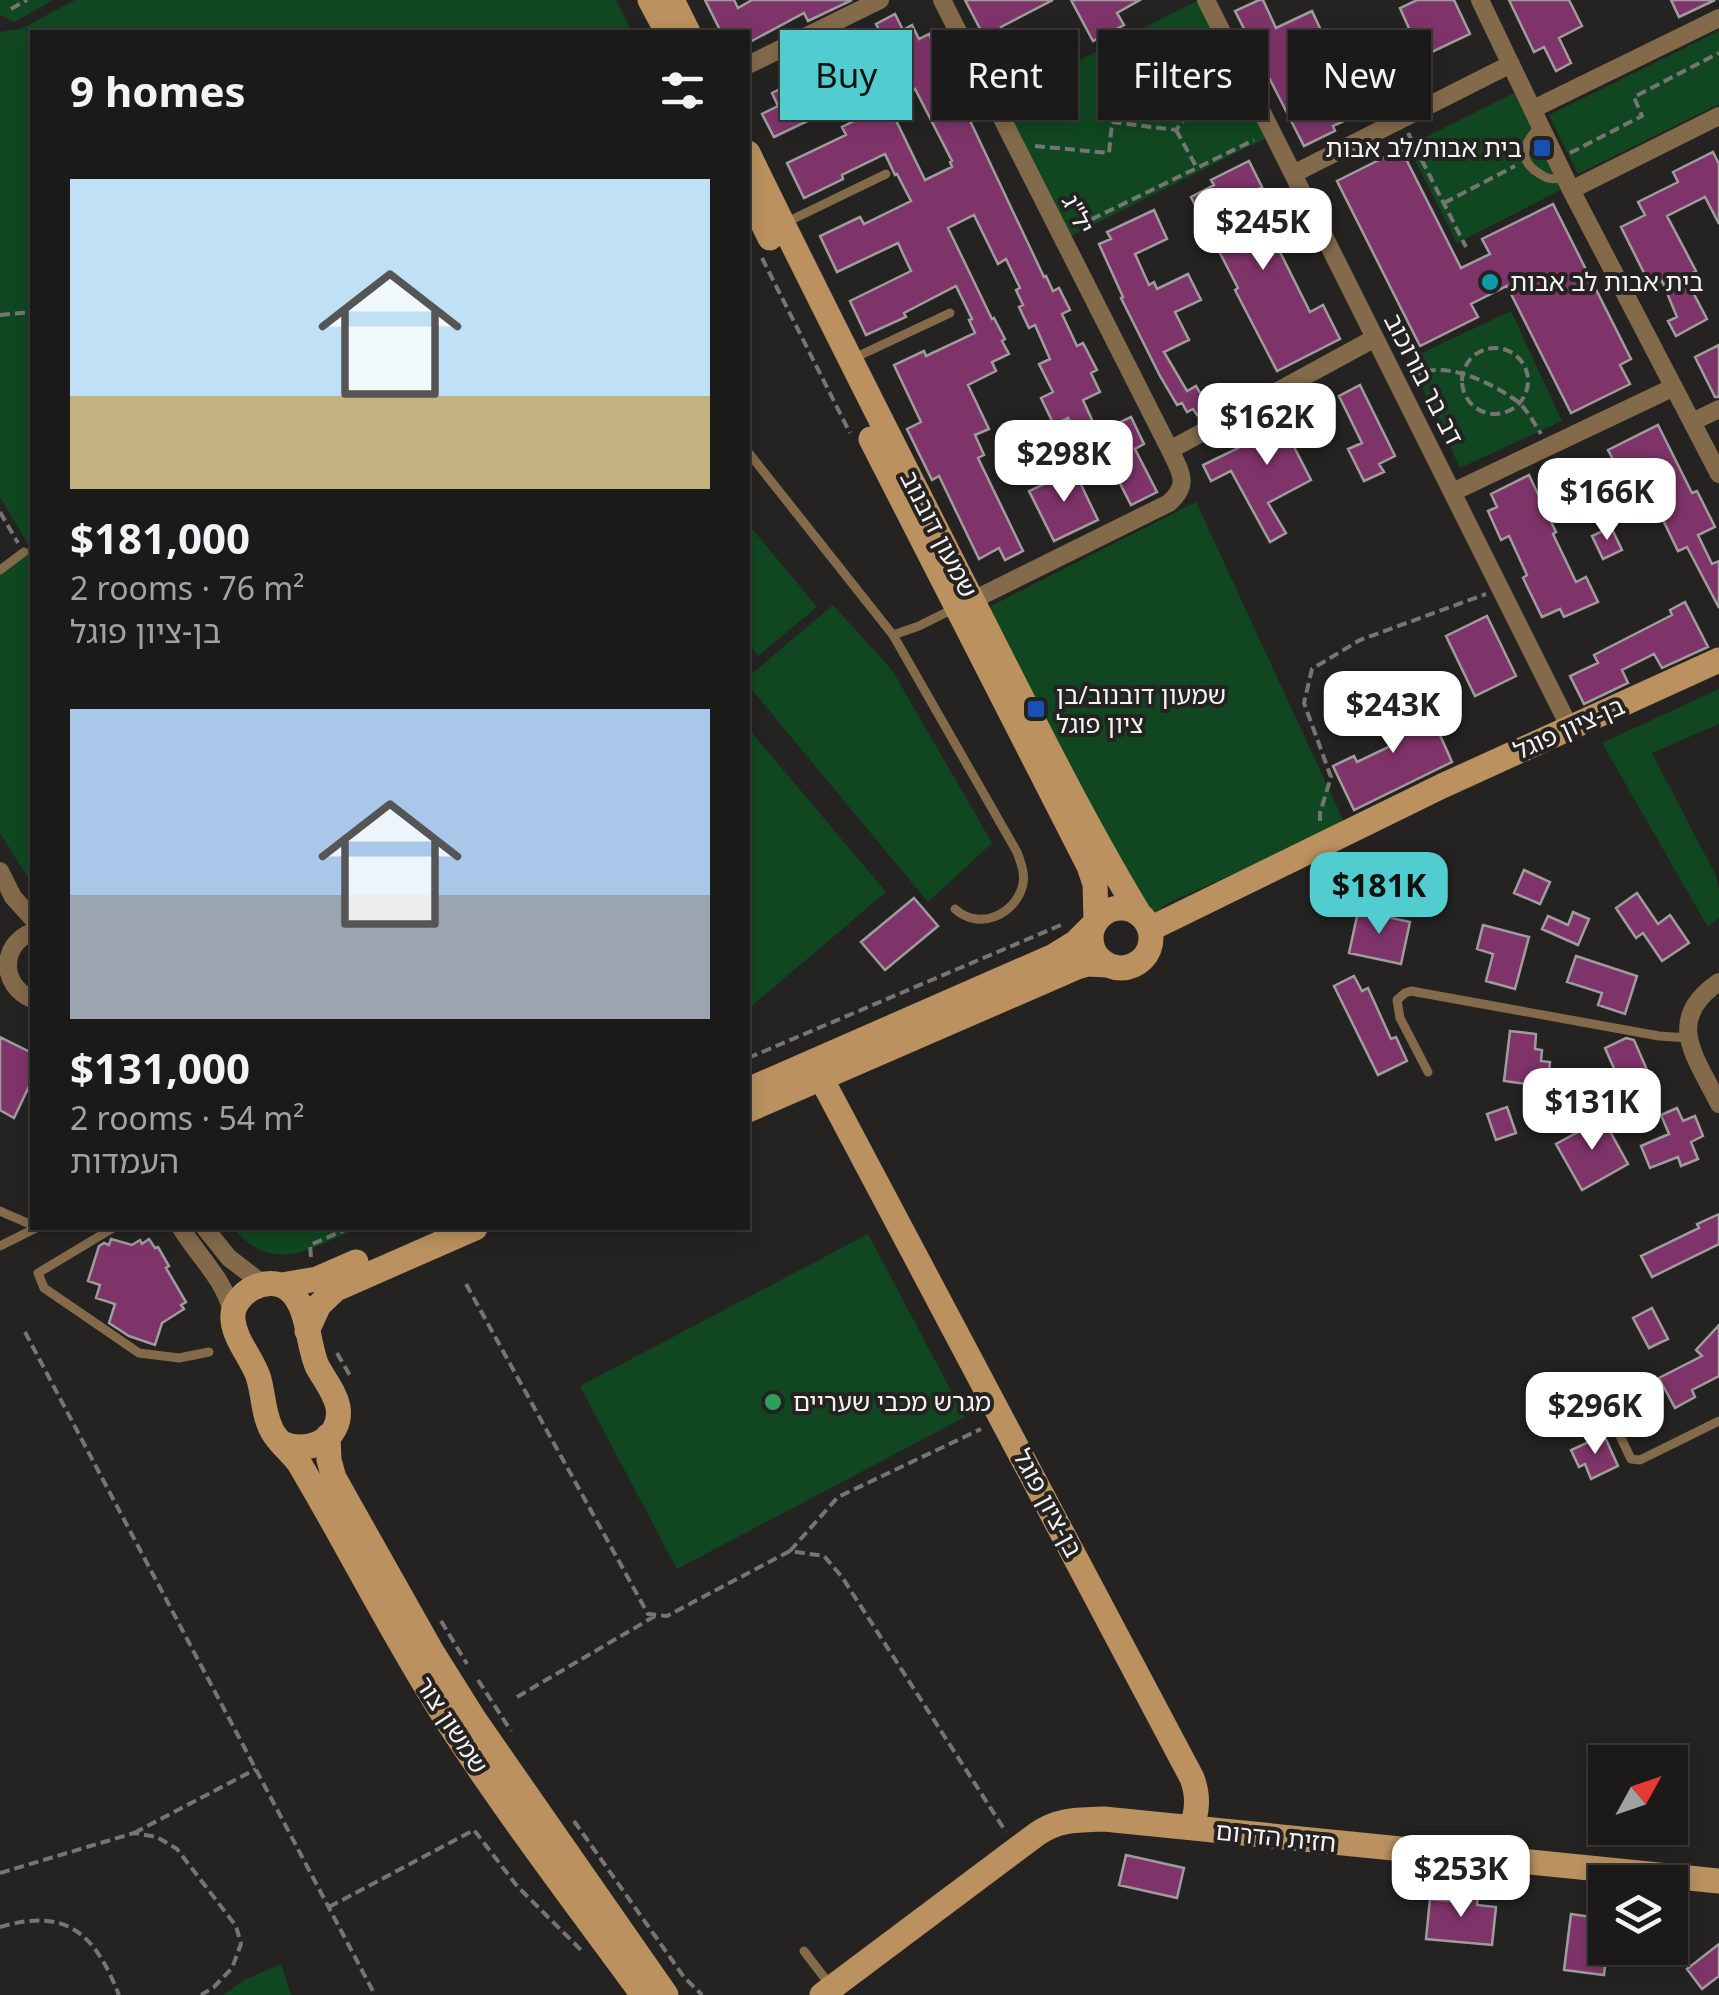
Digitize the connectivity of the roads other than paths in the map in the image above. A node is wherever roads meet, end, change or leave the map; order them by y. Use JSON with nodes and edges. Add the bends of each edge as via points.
{"nodes":[{"id":1,"x":650,"y":0,"type":"edge"},
{"id":2,"x":672,"y":0,"type":"edge"},
{"id":3,"x":880,"y":0,"type":"edge"},
{"id":4,"x":942,"y":0,"type":"edge"},
{"id":5,"x":1206,"y":0,"type":"edge"},
{"id":6,"x":1480,"y":0,"type":"edge"},
{"id":7,"x":1719,"y":18,"type":"edge"},
{"id":8,"x":665,"y":30,"type":"edge"},
{"id":9,"x":687,"y":30,"type":"edge"},
{"id":10,"x":750,"y":64,"type":"edge"},
{"id":11,"x":1511,"y":64,"type":"junction"},
{"id":12,"x":1719,"y":116,"type":"edge"},
{"id":13,"x":1537,"y":117,"type":"junction"},
{"id":14,"x":750,"y":157,"type":"edge"},
{"id":15,"x":886,"y":174,"type":"dead end"},
{"id":16,"x":1293,"y":174,"type":"junction"},
{"id":17,"x":1565,"y":176,"type":"junction"},
{"id":18,"x":750,"y":197,"type":"edge"},
{"id":19,"x":783,"y":224,"type":"junction"},
{"id":20,"x":950,"y":313,"type":"dead end"},
{"id":21,"x":1375,"y":338,"type":"junction"},
{"id":22,"x":850,"y":360,"type":"junction"},
{"id":23,"x":1674,"y":387,"type":"junction"},
{"id":24,"x":1719,"y":409,"type":"edge"},
{"id":25,"x":1692,"y":422,"type":"junction"},
{"id":26,"x":1170,"y":450,"type":"junction"},
{"id":27,"x":750,"y":455,"type":"edge"},
{"id":28,"x":1719,"y":474,"type":"edge"},
{"id":29,"x":1453,"y":492,"type":"junction"},
{"id":30,"x":24,"y":552,"type":"dead end"},
{"id":31,"x":0,"y":570,"type":"edge"},
{"id":32,"x":964,"y":604,"type":"junction"},
{"id":33,"x":893,"y":635,"type":"junction"},
{"id":34,"x":1719,"y":660,"type":"edge"},
{"id":35,"x":1570,"y":728,"type":"junction"},
{"id":36,"x":0,"y":871,"type":"edge"},
{"id":37,"x":13,"y":897,"type":"junction"},
{"id":38,"x":955,"y":909,"type":"dead end"},
{"id":39,"x":30,"y":916,"type":"edge"},
{"id":40,"x":1144,"y":921,"type":"junction"},
{"id":41,"x":1086,"y":922,"type":"junction"},
{"id":42,"x":30,"y":933,"type":"edge"},
{"id":43,"x":6,"y":958,"type":"edge"},
{"id":44,"x":1107,"y":965,"type":"junction"},
{"id":45,"x":1719,"y":982,"type":"edge"},
{"id":46,"x":0,"y":995,"type":"edge"},
{"id":47,"x":30,"y":998,"type":"edge"},
{"id":48,"x":1688,"y":1038,"type":"junction"},
{"id":49,"x":1428,"y":1072,"type":"dead end"},
{"id":50,"x":820,"y":1078,"type":"junction"},
{"id":51,"x":750,"y":1089,"type":"edge"},
{"id":52,"x":1719,"y":1104,"type":"edge"},
{"id":53,"x":750,"y":1109,"type":"edge"},
{"id":54,"x":0,"y":1211,"type":"edge"},
{"id":55,"x":30,"y":1224,"type":"edge"},
{"id":56,"x":30,"y":1228,"type":"edge"},
{"id":57,"x":110,"y":1230,"type":"edge"},
{"id":58,"x":182,"y":1230,"type":"edge"},
{"id":59,"x":207,"y":1230,"type":"edge"},
{"id":60,"x":429,"y":1230,"type":"edge"},
{"id":61,"x":470,"y":1230,"type":"edge"},
{"id":62,"x":0,"y":1246,"type":"edge"},
{"id":63,"x":273,"y":1285,"type":"junction"},
{"id":64,"x":232,"y":1315,"type":"junction"},
{"id":65,"x":307,"y":1331,"type":"junction"},
{"id":66,"x":209,"y":1352,"type":"dead end"},
{"id":67,"x":1612,"y":1420,"type":"dead end"},
{"id":68,"x":1719,"y":1420,"type":"edge"},
{"id":69,"x":328,"y":1436,"type":"junction"},
{"id":70,"x":280,"y":1442,"type":"junction"},
{"id":71,"x":1192,"y":1828,"type":"junction"},
{"id":72,"x":1719,"y":1881,"type":"edge"},
{"id":73,"x":804,"y":1952,"type":"dead end"},
{"id":74,"x":827,"y":1991,"type":"edge"},
{"id":75,"x":644,"y":1995,"type":"edge"},
{"id":76,"x":666,"y":1995,"type":"edge"}],
"edges":[{"from":1,"to":8,"type":"street"},
{"from":2,"to":9,"type":"street"},
{"from":3,"to":10,"type":"street"},
{"from":4,"to":26,"type":"street","name":"יל\"ג"},
{"from":5,"to":16,"type":"street","name":"דב בר בורוכוב"},
{"from":6,"to":11,"type":"street"},
{"from":7,"to":13,"type":"street"},
{"from":11,"to":13,"type":"street"},
{"from":11,"to":16,"type":"street"},
{"from":12,"to":17,"type":"street"},
{"from":13,"to":17,"type":"street"},
{"from":13,"to":17,"type":"lane","via":[[1526,160],[1547,178]]},
{"from":14,"to":19,"type":"street","name":"שמעון דובנוב"},
{"from":15,"to":19,"type":"lane"},
{"from":16,"to":21,"type":"street","name":"דב בר בורוכוב"},
{"from":17,"to":23,"type":"street"},
{"from":18,"to":32,"type":"street","name":"שמעון דובנוב"},
{"from":19,"to":22,"type":"street","name":"שמעון דובנוב"},
{"from":20,"to":22,"type":"lane"},
{"from":21,"to":26,"type":"street"},
{"from":21,"to":29,"type":"street","name":"דב בר בורוכוב"},
{"from":22,"to":32,"type":"street","name":"שמעון דובנוב"},
{"from":23,"to":25,"type":"street"},
{"from":23,"to":29,"type":"street"},
{"from":24,"to":25,"type":"street"},
{"from":25,"to":28,"type":"street"},
{"from":26,"to":32,"type":"street","name":"יל\"ג","via":[[1182,484],[1169,504]]},
{"from":27,"to":33,"type":"lane"},
{"from":29,"to":35,"type":"street","name":"דב בר בורוכוב"},
{"from":30,"to":31,"type":"lane"},
{"from":32,"to":33,"type":"lane"},
{"from":32,"to":40,"type":"street","name":"שמעון דובנוב"},
{"from":32,"to":41,"type":"street","name":"שמעון דובנוב","via":[[1096,884]]},
{"from":33,"to":38,"type":"lane","via":[[1024,870],[1006,911],[976,920]]},
{"from":34,"to":35,"type":"street","name":"בן-ציון פוגל"},
{"from":35,"to":40,"type":"street","name":"בן-ציון פוגל","via":[[1322,846]]},
{"from":36,"to":37,"type":"street"},
{"from":37,"to":39,"type":"street"},
{"from":37,"to":43,"type":"street","via":[[16,924]]},
{"from":40,"to":41,"type":"street","via":[[1118,907]]},
{"from":40,"to":44,"type":"street","via":[[1149,949],[1140,961]]},
{"from":41,"to":44,"type":"street","via":[[1092,948]]},
{"from":41,"to":51,"type":"street","via":[[1075,944],[1054,956]]},
{"from":42,"to":43,"type":"street"},
{"from":43,"to":47,"type":"street","via":[[8,978]]},
{"from":44,"to":50,"type":"street","via":[[1076,967]]},
{"from":45,"to":48,"type":"street","via":[[1690,1012]]},
{"from":46,"to":47,"type":"street"},
{"from":48,"to":49,"type":"lane","via":[[1411,991],[1397,1000],[1400,1018]]},
{"from":48,"to":52,"type":"street"},
{"from":50,"to":53,"type":"street"},
{"from":50,"to":71,"type":"street","name":"בן-ציון פוגל","via":[[1192,1778],[1198,1794]]},
{"from":54,"to":55,"type":"lane"},
{"from":56,"to":62,"type":"lane"},
{"from":57,"to":66,"type":"lane","via":[[38,1272],[44,1288],[139,1353],[179,1358]]},
{"from":58,"to":64,"type":"street","via":[[221,1281]]},
{"from":59,"to":63,"type":"street","via":[[229,1258]]},
{"from":60,"to":63,"type":"street","via":[[331,1274]]},
{"from":61,"to":65,"type":"street","via":[[336,1288],[318,1305]]},
{"from":63,"to":64,"type":"street","via":[[242,1296]]},
{"from":63,"to":65,"type":"street","name":"שמשון צור","via":[[290,1290]]},
{"from":64,"to":70,"type":"street","name":"שמשון צור"},
{"from":65,"to":69,"type":"street","name":"שמשון צור","via":[[338,1405]]},
{"from":67,"to":68,"type":"lane","via":[[1631,1459],[1640,1460]]},
{"from":69,"to":70,"type":"street","via":[[306,1448]]},
{"from":69,"to":76,"type":"street","name":"שמשון צור","via":[[334,1478],[453,1687]]},
{"from":70,"to":75,"type":"street","name":"שמשון צור","via":[[308,1478],[448,1722]]},
{"from":71,"to":72,"type":"street","name":"חזית הדרום"},
{"from":71,"to":74,"type":"street","name":"חזית הדרום","via":[[1104,1819],[1050,1825]]},
{"from":73,"to":74,"type":"lane"}]}
